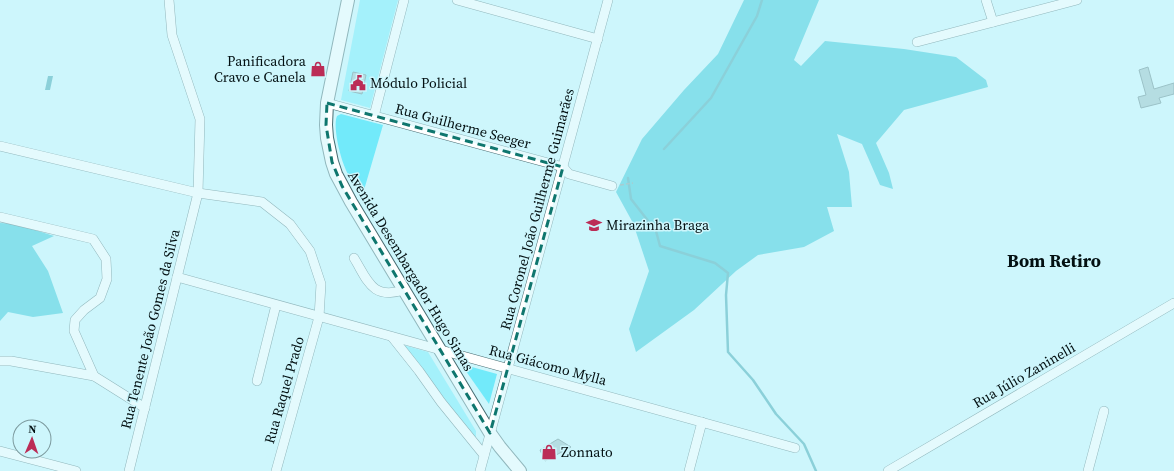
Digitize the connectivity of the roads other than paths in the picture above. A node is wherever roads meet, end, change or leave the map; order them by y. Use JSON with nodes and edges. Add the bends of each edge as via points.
{"nodes":[{"id":1,"x":163,"y":0,"type":"edge"},
{"id":2,"x":169,"y":0,"type":"edge"},
{"id":3,"x":348,"y":0,"type":"edge"},
{"id":4,"x":404,"y":0,"type":"edge"},
{"id":5,"x":458,"y":0,"type":"edge"},
{"id":6,"x":608,"y":0,"type":"edge"},
{"id":7,"x":986,"y":0,"type":"edge"},
{"id":8,"x":1075,"y":1,"type":"edge"},
{"id":9,"x":993,"y":22,"type":"junction"},
{"id":10,"x":598,"y":39,"type":"junction"},
{"id":11,"x":917,"y":42,"type":"dead end"},
{"id":12,"x":327,"y":103,"type":"junction"},
{"id":13,"x":374,"y":116,"type":"junction"},
{"id":14,"x":0,"y":146,"type":"edge"},
{"id":15,"x":563,"y":168,"type":"junction"},
{"id":16,"x":612,"y":186,"type":"road end"},
{"id":17,"x":198,"y":193,"type":"junction"},
{"id":18,"x":0,"y":217,"type":"edge"},
{"id":19,"x":354,"y":258,"type":"dead end"},
{"id":20,"x":177,"y":277,"type":"junction"},
{"id":21,"x":404,"y":290,"type":"junction"},
{"id":22,"x":1174,"y":303,"type":"edge"},
{"id":23,"x":276,"y":305,"type":"junction"},
{"id":24,"x":319,"y":316,"type":"junction"},
{"id":25,"x":392,"y":337,"type":"junction"},
{"id":26,"x":440,"y":350,"type":"junction"},
{"id":27,"x":0,"y":361,"type":"edge"},
{"id":28,"x":508,"y":369,"type":"junction"},
{"id":29,"x":94,"y":376,"type":"junction"},
{"id":30,"x":257,"y":381,"type":"dead end"},
{"id":31,"x":145,"y":408,"type":"junction"},
{"id":32,"x":1104,"y":411,"type":"dead end"},
{"id":33,"x":702,"y":422,"type":"junction"},
{"id":34,"x":490,"y":433,"type":"junction"},
{"id":35,"x":795,"y":448,"type":"dead end"},
{"id":36,"x":0,"y":451,"type":"edge"},
{"id":37,"x":484,"y":455,"type":"junction"},
{"id":38,"x":76,"y":471,"type":"edge"},
{"id":39,"x":129,"y":471,"type":"edge"},
{"id":40,"x":276,"y":471,"type":"edge"},
{"id":41,"x":480,"y":471,"type":"edge"},
{"id":42,"x":520,"y":471,"type":"edge"},
{"id":43,"x":689,"y":471,"type":"edge"},
{"id":44,"x":888,"y":471,"type":"edge"},
{"id":45,"x":1088,"y":471,"type":"edge"}],
"edges":[{"from":1,"to":2,"type":"street"},
{"from":2,"to":17,"type":"street","name":"Rua Tenente João Gomes da Silva","via":[[172,35],[200,119]]},
{"from":3,"to":12,"type":"main road","name":"Avenida Desembargador Hugo Simas"},
{"from":4,"to":13,"type":"street"},
{"from":5,"to":10,"type":"street"},
{"from":6,"to":10,"type":"street","name":"Rua Coronel João Guilherme Guimarães"},
{"from":7,"to":9,"type":"street"},
{"from":8,"to":9,"type":"street"},
{"from":9,"to":11,"type":"street"},
{"from":10,"to":15,"type":"street","name":"Rua Coronel João Guilherme Guimarães"},
{"from":12,"to":13,"type":"street","name":"Rua Guilherme Seeger"},
{"from":12,"to":21,"type":"main road","name":"Avenida Desembargador Hugo Simas","via":[[327,138],[336,174]]},
{"from":13,"to":15,"type":"street","name":"Rua Guilherme Seeger"},
{"from":14,"to":17,"type":"street","name":"Rua Raquel Prado"},
{"from":15,"to":16,"type":"street","name":"Rua Guilherme Seeger","via":[[569,174]]},
{"from":15,"to":28,"type":"street","name":"Rua Coronel João Guilherme Guimarães"},
{"from":17,"to":20,"type":"street","name":"Rua Tenente João Gomes da Silva"},
{"from":17,"to":24,"type":"street","name":"Rua Raquel Prado","via":[[262,202],[290,224],[310,251],[321,284]]},
{"from":18,"to":29,"type":"street","via":[[93,239],[106,259],[107,279],[100,298],[75,320],[74,332]]},
{"from":19,"to":21,"type":"street","via":[[372,288],[393,293]]},
{"from":20,"to":23,"type":"street","name":"Rua Giácomo Mylla"},
{"from":20,"to":31,"type":"street","name":"Rua Tenente João Gomes da Silva"},
{"from":21,"to":26,"type":"main road","name":"Avenida Desembargador Hugo Simas"},
{"from":22,"to":44,"type":"street","name":"Rua Júlio Zaninelli"},
{"from":23,"to":24,"type":"street","name":"Rua Giácomo Mylla"},
{"from":23,"to":30,"type":"street"},
{"from":24,"to":25,"type":"street","name":"Rua Giácomo Mylla"},
{"from":24,"to":40,"type":"street","name":"Rua Raquel Prado"},
{"from":25,"to":26,"type":"street","name":"Rua Giácomo Mylla"},
{"from":25,"to":37,"type":"street"},
{"from":26,"to":28,"type":"street","name":"Rua Giácomo Mylla"},
{"from":26,"to":34,"type":"main road","name":"Avenida Desembargador Hugo Simas"},
{"from":27,"to":29,"type":"street"},
{"from":28,"to":33,"type":"street","name":"Rua Giácomo Mylla"},
{"from":28,"to":34,"type":"street","name":"Rua Coronel João Guilherme Guimarães"},
{"from":29,"to":31,"type":"street"},
{"from":31,"to":39,"type":"street","name":"Rua Tenente João Gomes da Silva"},
{"from":32,"to":45,"type":"street"},
{"from":33,"to":35,"type":"street","name":"Rua Giácomo Mylla"},
{"from":33,"to":43,"type":"street"},
{"from":34,"to":37,"type":"street","name":"Rua Coronel João Guilherme Guimarães"},
{"from":34,"to":42,"type":"main road","name":"Avenida Desembargador Hugo Simas"},
{"from":36,"to":38,"type":"street"},
{"from":37,"to":41,"type":"street","name":"Rua Coronel João Guilherme Guimarães"}]}
